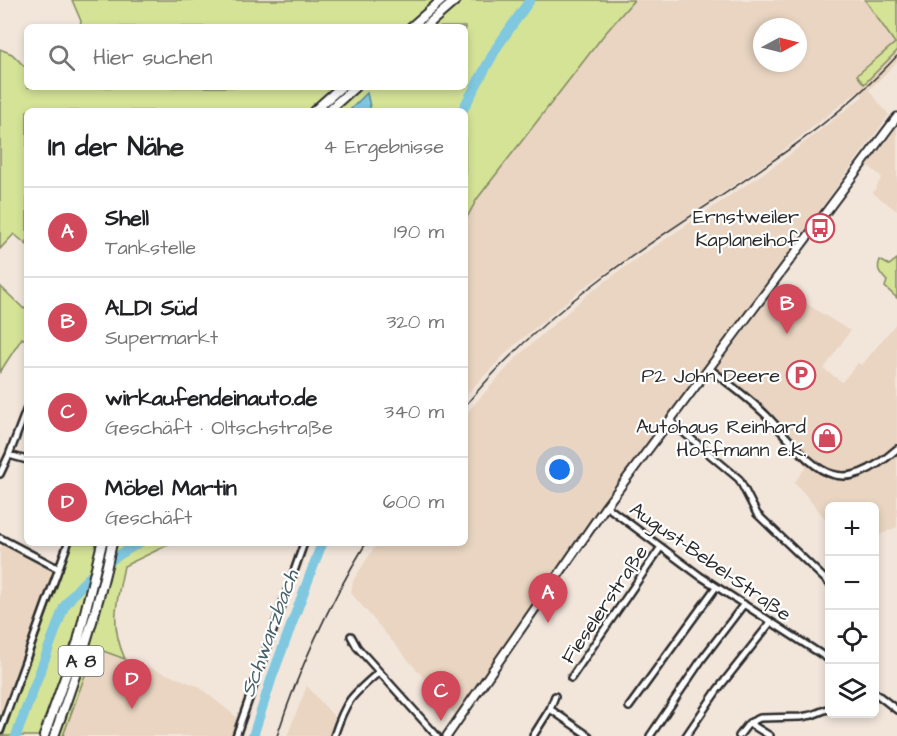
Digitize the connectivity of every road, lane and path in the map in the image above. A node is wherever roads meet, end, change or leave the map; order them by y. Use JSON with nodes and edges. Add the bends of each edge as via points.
{"nodes":[{"id":1,"x":442,"y":0,"type":"edge"},
{"id":2,"x":456,"y":0,"type":"edge"},
{"id":3,"x":414,"y":24,"type":"edge"},
{"id":4,"x":428,"y":24,"type":"edge"},
{"id":5,"x":338,"y":90,"type":"edge"},
{"id":6,"x":352,"y":90,"type":"edge"},
{"id":7,"x":317,"y":108,"type":"edge"},
{"id":8,"x":331,"y":108,"type":"edge"},
{"id":9,"x":897,"y":117,"type":"edge"},
{"id":10,"x":710,"y":369,"type":"junction"},
{"id":11,"x":24,"y":416,"type":"edge"},
{"id":12,"x":670,"y":421,"type":"junction"},
{"id":13,"x":897,"y":448,"type":"edge"},
{"id":14,"x":9,"y":455,"type":"junction"},
{"id":15,"x":24,"y":459,"type":"edge"},
{"id":16,"x":0,"y":474,"type":"edge"},
{"id":17,"x":606,"y":506,"type":"junction"},
{"id":18,"x":0,"y":538,"type":"edge"},
{"id":19,"x":67,"y":546,"type":"edge"},
{"id":20,"x":101,"y":546,"type":"edge"},
{"id":21,"x":111,"y":546,"type":"edge"},
{"id":22,"x":303,"y":546,"type":"edge"},
{"id":23,"x":661,"y":547,"type":"junction"},
{"id":24,"x":59,"y":568,"type":"junction"},
{"id":25,"x":825,"y":579,"type":"edge"},
{"id":26,"x":716,"y":587,"type":"junction"},
{"id":27,"x":744,"y":604,"type":"junction"},
{"id":28,"x":771,"y":622,"type":"junction"},
{"id":29,"x":351,"y":636,"type":"dead end"},
{"id":30,"x":825,"y":657,"type":"edge"},
{"id":31,"x":379,"y":672,"type":"junction"},
{"id":32,"x":571,"y":678,"type":"dead end"},
{"id":33,"x":555,"y":696,"type":"dead end"},
{"id":34,"x":879,"y":696,"type":"edge"},
{"id":35,"x":629,"y":707,"type":"dead end"},
{"id":36,"x":549,"y":709,"type":"junction"},
{"id":37,"x":825,"y":710,"type":"edge"},
{"id":38,"x":897,"y":711,"type":"edge"},
{"id":39,"x":749,"y":723,"type":"junction"},
{"id":40,"x":0,"y":731,"type":"edge"},
{"id":41,"x":44,"y":736,"type":"edge"},
{"id":42,"x":54,"y":736,"type":"edge"},
{"id":43,"x":236,"y":736,"type":"edge"},
{"id":44,"x":334,"y":736,"type":"edge"},
{"id":45,"x":437,"y":736,"type":"edge"},
{"id":46,"x":447,"y":736,"type":"edge"},
{"id":47,"x":533,"y":736,"type":"edge"},
{"id":48,"x":588,"y":736,"type":"edge"},
{"id":49,"x":651,"y":736,"type":"edge"},
{"id":50,"x":686,"y":736,"type":"edge"},
{"id":51,"x":740,"y":736,"type":"edge"},
{"id":52,"x":770,"y":736,"type":"edge"}],
"edges":[{"from":1,"to":3,"type":"highway"},
{"from":2,"to":4,"type":"highway"},
{"from":5,"to":7,"type":"highway"},
{"from":6,"to":8,"type":"highway"},
{"from":9,"to":10,"type":"main road"},
{"from":10,"to":12,"type":"main road"},
{"from":10,"to":13,"type":"street","via":[[754,404],[812,464],[826,473],[858,475]]},
{"from":11,"to":14,"type":"street"},
{"from":12,"to":17,"type":"main road"},
{"from":12,"to":25,"type":"street","via":[[739,479],[757,514]]},
{"from":14,"to":15,"type":"street"},
{"from":14,"to":16,"type":"street"},
{"from":17,"to":23,"type":"street","name":"August-Bebel-Straße"},
{"from":17,"to":46,"type":"main road"},
{"from":18,"to":24,"type":"street"},
{"from":19,"to":24,"type":"street"},
{"from":20,"to":41,"type":"highway","number":"A 8","via":[[78,641]]},
{"from":21,"to":42,"type":"highway","number":"A 8","via":[[88,639]]},
{"from":22,"to":43,"type":"street"},
{"from":23,"to":26,"type":"street","name":"August-Bebel-Straße"},
{"from":23,"to":32,"type":"street","name":"Fieselerstraße"},
{"from":24,"to":40,"type":"street"},
{"from":26,"to":27,"type":"street","name":"August-Bebel-Straße"},
{"from":26,"to":35,"type":"street"},
{"from":27,"to":28,"type":"street","name":"August-Bebel-Straße"},
{"from":27,"to":49,"type":"street"},
{"from":28,"to":30,"type":"street","name":"August-Bebel-Straße"},
{"from":28,"to":50,"type":"street"},
{"from":29,"to":31,"type":"street"},
{"from":31,"to":44,"type":"street","via":[[350,698]]},
{"from":31,"to":45,"type":"street"},
{"from":33,"to":36,"type":"street"},
{"from":34,"to":38,"type":"street"},
{"from":36,"to":47,"type":"street"},
{"from":36,"to":48,"type":"street"},
{"from":37,"to":39,"type":"street","via":[[812,715],[760,718]]},
{"from":39,"to":51,"type":"street"},
{"from":39,"to":52,"type":"street"}]}
